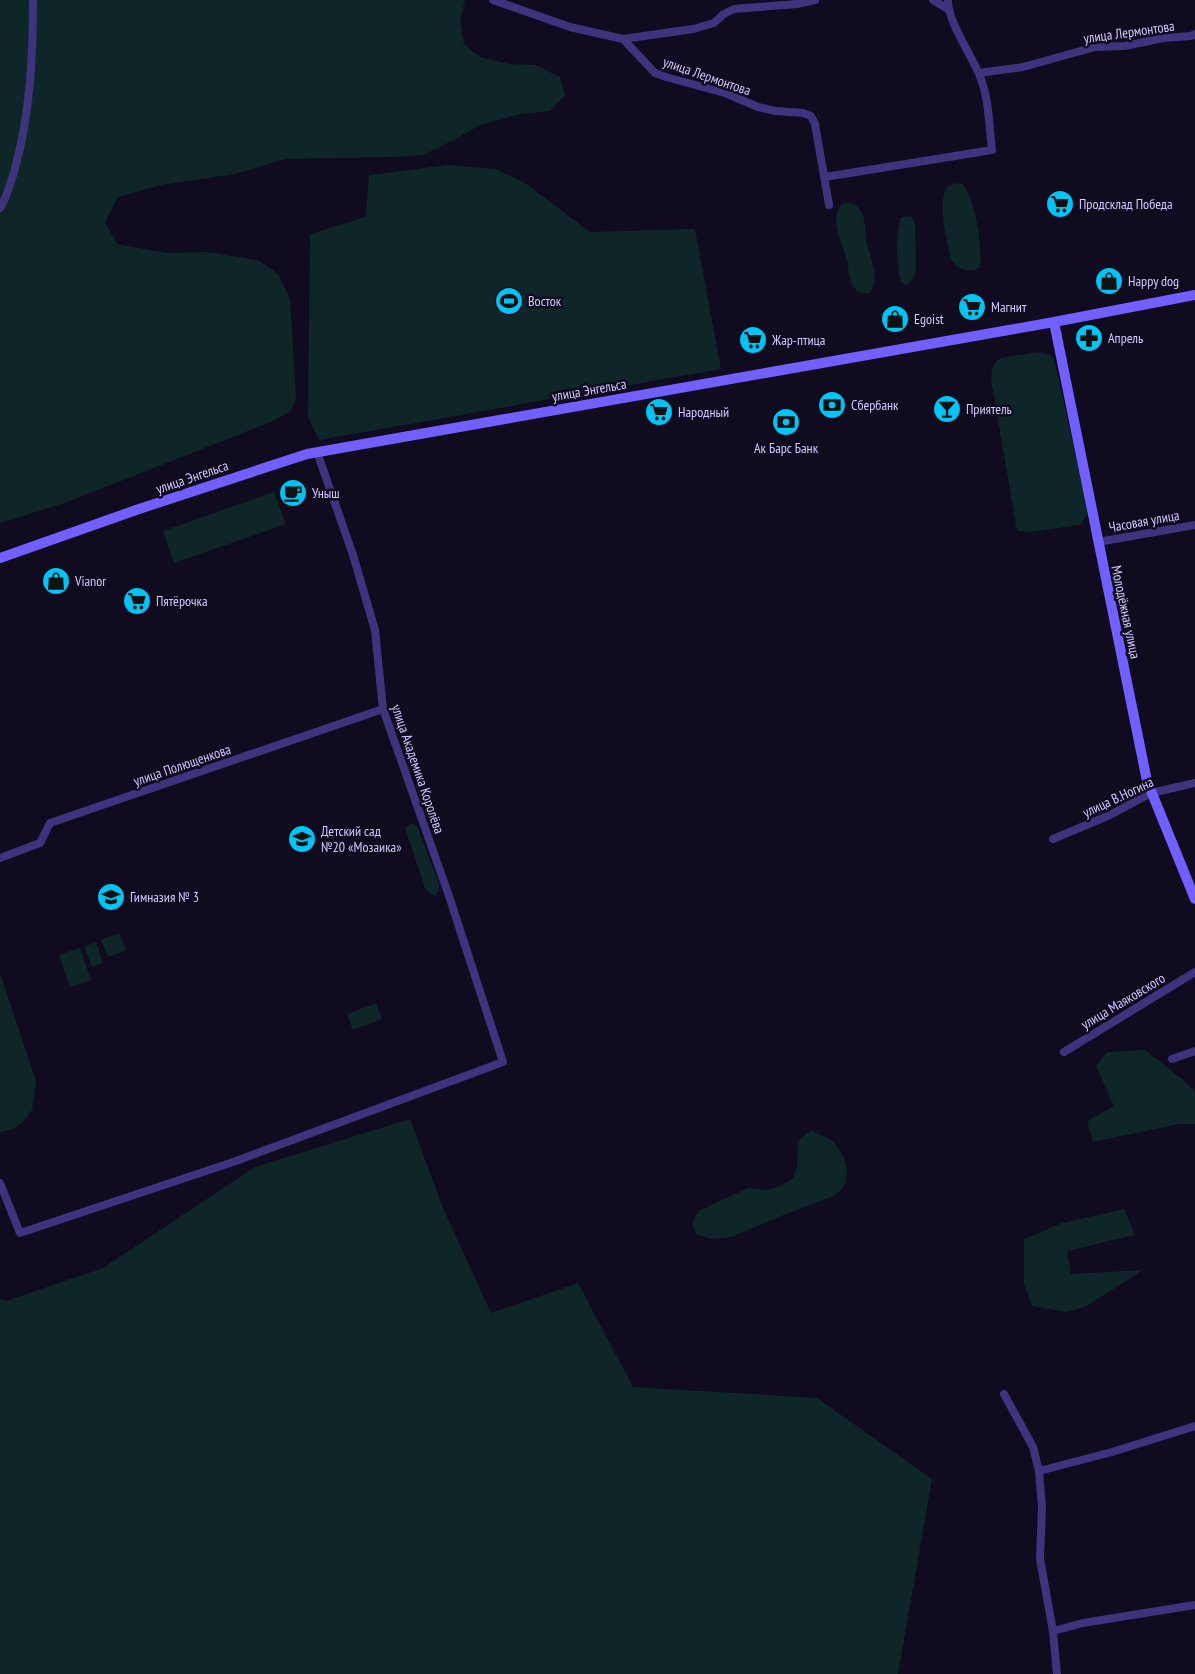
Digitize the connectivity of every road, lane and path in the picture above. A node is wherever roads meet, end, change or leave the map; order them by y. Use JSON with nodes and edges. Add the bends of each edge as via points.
{"nodes":[{"id":1,"x":33,"y":0,"type":"edge"},
{"id":2,"x":493,"y":0,"type":"edge"},
{"id":3,"x":815,"y":0,"type":"edge"},
{"id":4,"x":933,"y":0,"type":"edge"},
{"id":5,"x":948,"y":0,"type":"edge"},
{"id":6,"x":948,"y":9,"type":"junction"},
{"id":7,"x":1195,"y":34,"type":"edge"},
{"id":8,"x":623,"y":39,"type":"junction"},
{"id":9,"x":978,"y":73,"type":"junction"},
{"id":10,"x":825,"y":177,"type":"junction"},
{"id":11,"x":829,"y":205,"type":"dead end"},
{"id":12,"x":0,"y":208,"type":"edge"},
{"id":13,"x":1195,"y":295,"type":"edge"},
{"id":14,"x":1054,"y":322,"type":"junction"},
{"id":15,"x":317,"y":452,"type":"junction"},
{"id":16,"x":1195,"y":525,"type":"edge"},
{"id":17,"x":1098,"y":542,"type":"junction"},
{"id":18,"x":0,"y":558,"type":"edge"},
{"id":19,"x":383,"y":709,"type":"junction"},
{"id":20,"x":1195,"y":783,"type":"edge"},
{"id":21,"x":1151,"y":793,"type":"junction"},
{"id":22,"x":1053,"y":840,"type":"dead end"},
{"id":23,"x":0,"y":858,"type":"edge"},
{"id":24,"x":1195,"y":899,"type":"edge"},
{"id":25,"x":1195,"y":972,"type":"edge"},
{"id":26,"x":1064,"y":1052,"type":"dead end"},
{"id":27,"x":1195,"y":1052,"type":"edge"},
{"id":28,"x":1172,"y":1060,"type":"dead end"},
{"id":29,"x":0,"y":1183,"type":"edge"},
{"id":30,"x":1004,"y":1394,"type":"dead end"},
{"id":31,"x":1195,"y":1426,"type":"edge"},
{"id":32,"x":1039,"y":1471,"type":"junction"},
{"id":33,"x":1195,"y":1605,"type":"edge"},
{"id":34,"x":1053,"y":1631,"type":"junction"},
{"id":35,"x":1057,"y":1674,"type":"edge"}],
"edges":[{"from":1,"to":12,"type":"street","via":[[27,113],[17,162]]},
{"from":2,"to":8,"type":"street","via":[[570,27]]},
{"from":3,"to":8,"type":"street","via":[[734,9],[714,23],[693,29]]},
{"from":4,"to":6,"type":"street"},
{"from":5,"to":6,"type":"street"},
{"from":6,"to":9,"type":"street"},
{"from":7,"to":9,"type":"street","name":"улица Лермонтова","via":[[1125,46],[1095,47],[1023,68]]},
{"from":8,"to":10,"type":"street","name":"улица Лермонтова","via":[[655,73],[725,93],[758,107],[811,116]]},
{"from":9,"to":10,"type":"street","via":[[985,92],[992,150]]},
{"from":10,"to":11,"type":"street","name":"улица Лермонтова"},
{"from":13,"to":14,"type":"main road","name":"улица Энгельса"},
{"from":14,"to":15,"type":"main road","name":"улица Энгельса"},
{"from":14,"to":17,"type":"main road","name":"Молодёжная улица"},
{"from":15,"to":18,"type":"main road","name":"улица Энгельса","via":[[267,466]]},
{"from":15,"to":19,"type":"street","name":"улица Академика Королёва","via":[[375,630]]},
{"from":16,"to":17,"type":"street","name":"Часовая улица"},
{"from":17,"to":21,"type":"main road","name":"Молодёжная улица"},
{"from":19,"to":23,"type":"street","name":"улица Полющенкова","via":[[50,823],[40,843]]},
{"from":19,"to":29,"type":"street","name":"улица Академика Королёва","via":[[503,1062],[236,1161],[20,1233]]},
{"from":20,"to":21,"type":"street","name":"улица В.Ногина"},
{"from":21,"to":22,"type":"street","name":"улица В.Ногина"},
{"from":21,"to":24,"type":"main road","name":"Молодёжная улица"},
{"from":25,"to":26,"type":"street","name":"улица Маяковского"},
{"from":27,"to":28,"type":"street"},
{"from":30,"to":32,"type":"street","via":[[1033,1447]]},
{"from":31,"to":32,"type":"street"},
{"from":32,"to":34,"type":"street","via":[[1042,1508],[1040,1559]]},
{"from":33,"to":34,"type":"street"},
{"from":34,"to":35,"type":"street"}]}
